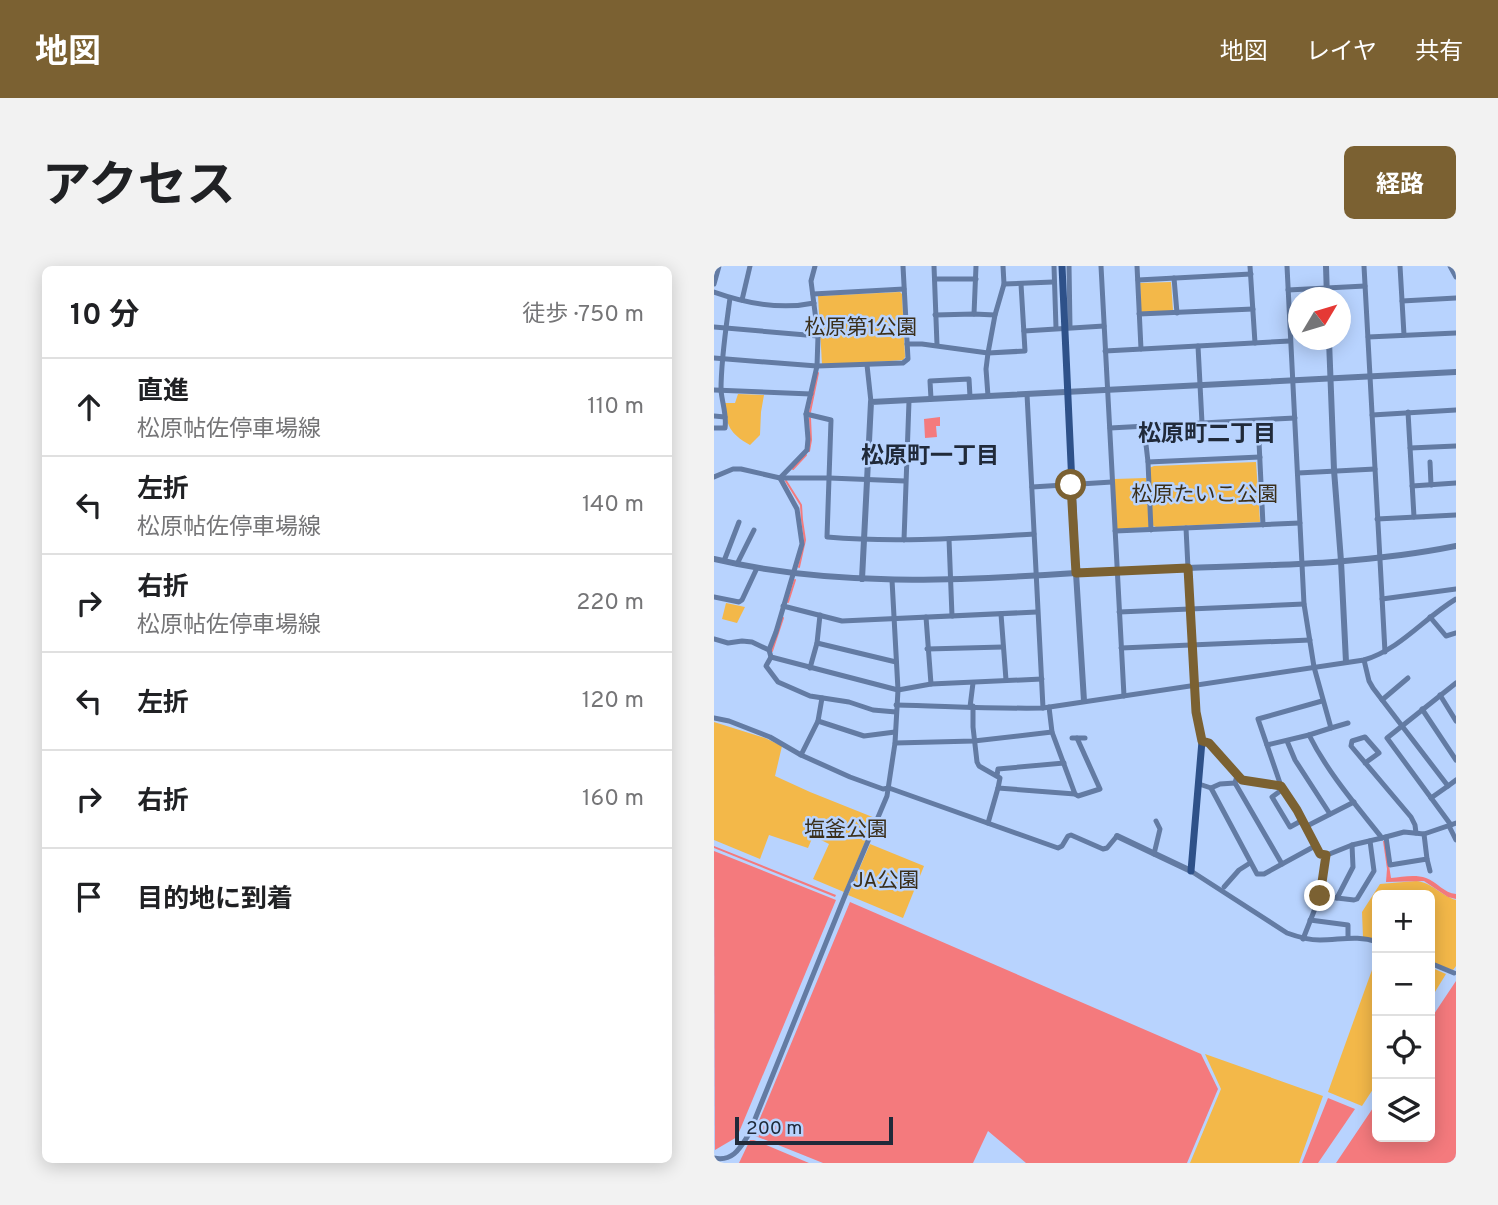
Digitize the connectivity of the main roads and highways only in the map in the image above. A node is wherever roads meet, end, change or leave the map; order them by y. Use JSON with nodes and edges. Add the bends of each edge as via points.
{"nodes":[{"id":1,"x":1062,"y":266,"type":"edge"},
{"id":2,"x":1191,"y":871,"type":"road end"}],
"edges":[{"from":1,"to":2,"type":"main road","via":[[1076,573],[1188,568],[1196,712],[1202,741]]}]}
